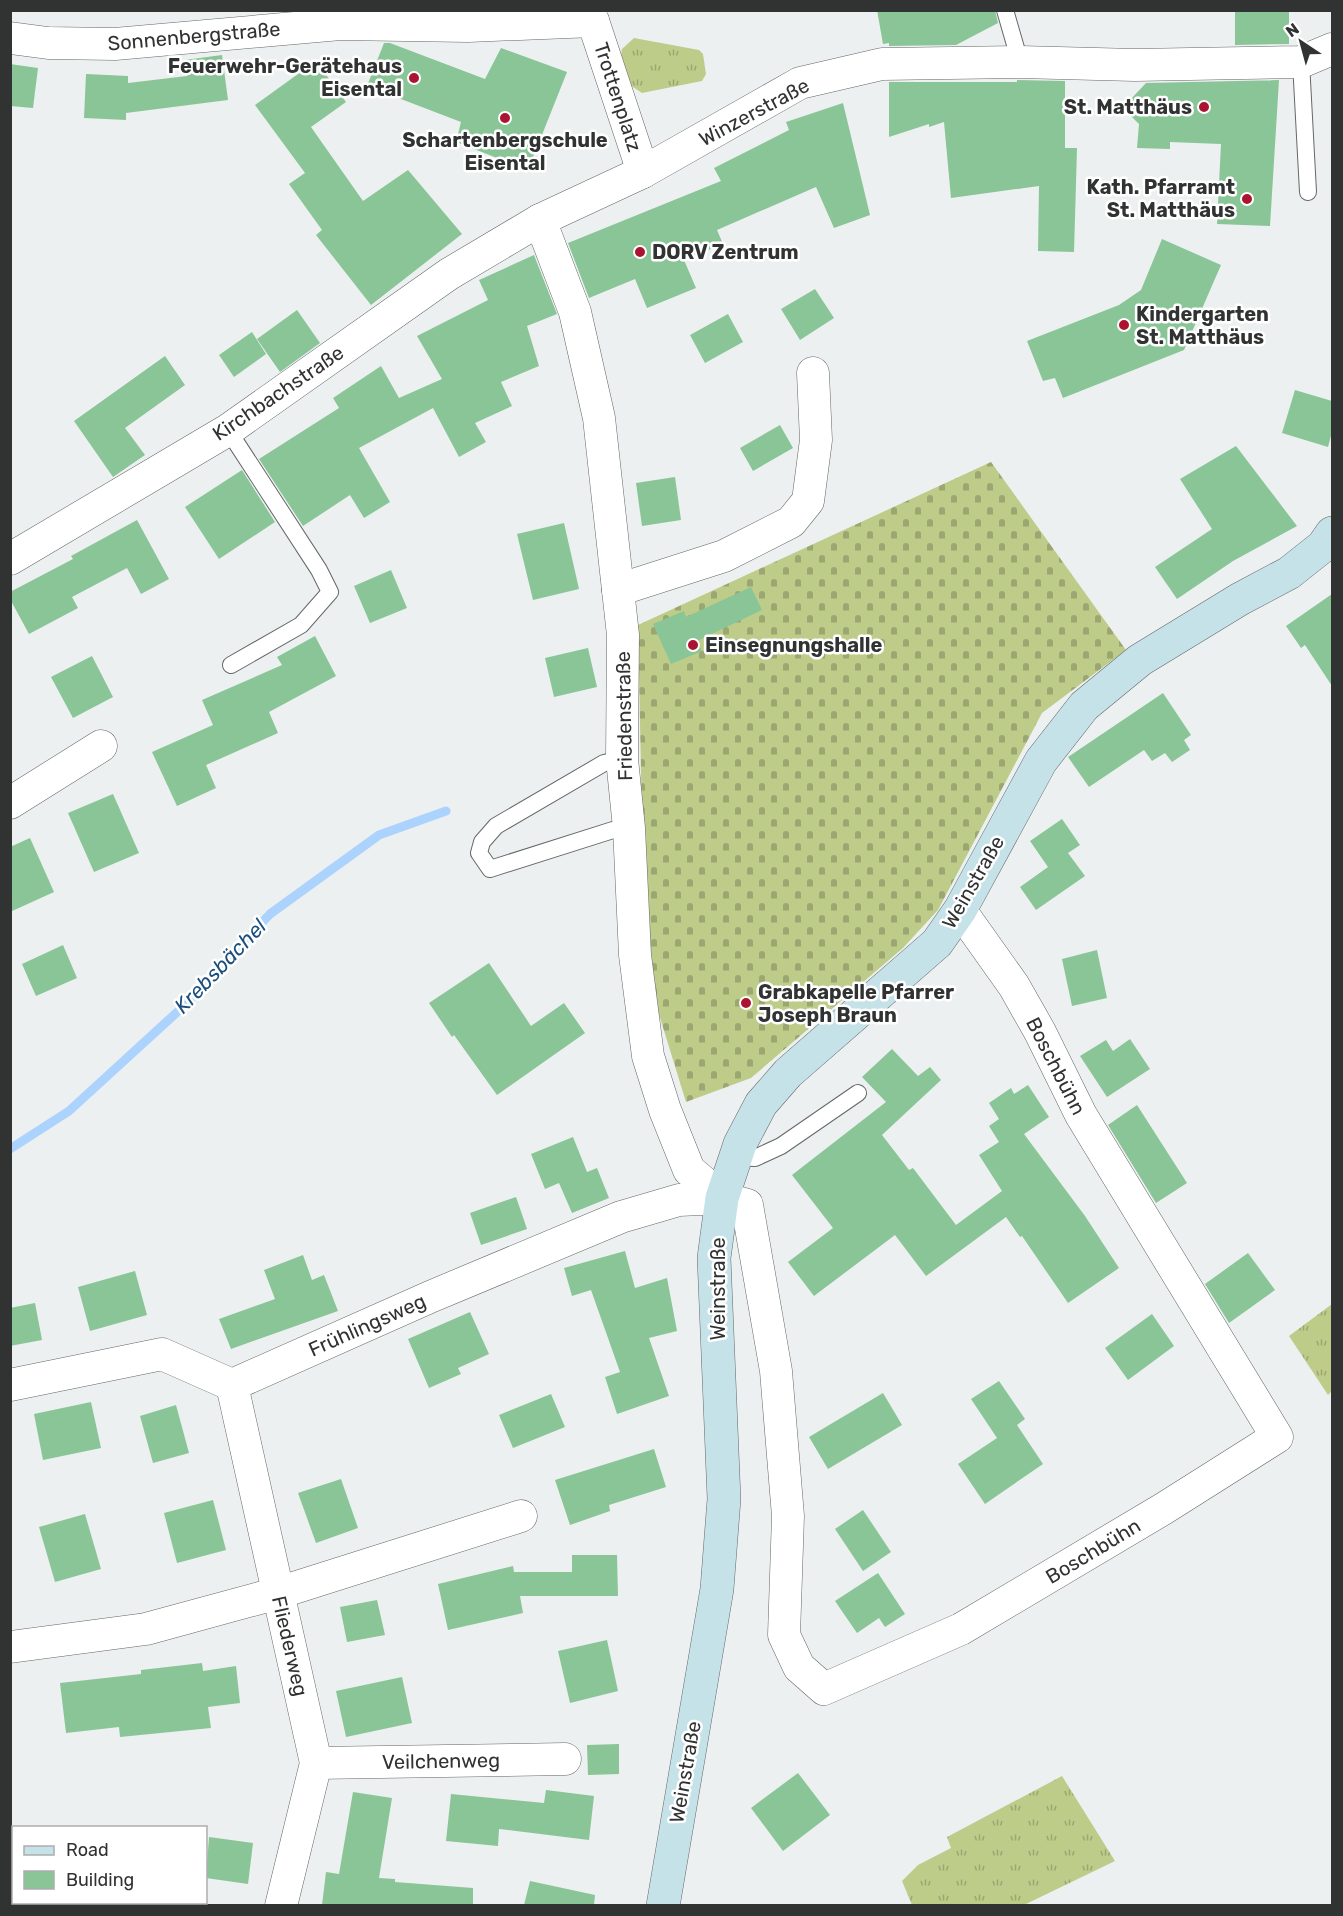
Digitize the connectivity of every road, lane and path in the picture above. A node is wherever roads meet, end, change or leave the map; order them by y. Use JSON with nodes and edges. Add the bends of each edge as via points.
{"nodes":[{"id":1,"x":1005,"y":10,"type":"edge"},
{"id":2,"x":597,"y":16,"type":"edge"},
{"id":3,"x":395,"y":17,"type":"edge"},
{"id":4,"x":10,"y":38,"type":"edge"},
{"id":5,"x":1332,"y":49,"type":"edge"},
{"id":6,"x":1020,"y":62,"type":"junction"},
{"id":7,"x":1301,"y":62,"type":"junction"},
{"id":8,"x":643,"y":172,"type":"junction"},
{"id":9,"x":1308,"y":192,"type":"dead end"},
{"id":10,"x":540,"y":220,"type":"junction"},
{"id":11,"x":813,"y":373,"type":"dead end"},
{"id":12,"x":228,"y":430,"type":"junction"},
{"id":13,"x":1332,"y":532,"type":"edge"},
{"id":14,"x":10,"y":559,"type":"edge"},
{"id":15,"x":618,"y":590,"type":"junction"},
{"id":16,"x":231,"y":665,"type":"dead end"},
{"id":17,"x":101,"y":746,"type":"dead end"},
{"id":18,"x":622,"y":759,"type":"junction"},
{"id":19,"x":10,"y":803,"type":"edge"},
{"id":20,"x":629,"y":828,"type":"junction"},
{"id":21,"x":960,"y":910,"type":"junction"},
{"id":22,"x":858,"y":1093,"type":"dead end"},
{"id":23,"x":736,"y":1157,"type":"junction"},
{"id":24,"x":722,"y":1198,"type":"junction"},
{"id":25,"x":10,"y":1385,"type":"edge"},
{"id":26,"x":232,"y":1385,"type":"junction"},
{"id":27,"x":520,"y":1516,"type":"dead end"},
{"id":28,"x":278,"y":1593,"type":"junction"},
{"id":29,"x":10,"y":1647,"type":"edge"},
{"id":30,"x":566,"y":1759,"type":"dead end"},
{"id":31,"x":316,"y":1763,"type":"junction"},
{"id":32,"x":281,"y":1905,"type":"edge"},
{"id":33,"x":663,"y":1905,"type":"edge"}],
"edges":[{"from":1,"to":6,"type":"lane"},
{"from":2,"to":3,"type":"street","name":"Sonnenbergstraße","via":[[468,26]]},
{"from":2,"to":8,"type":"street","name":"Trottenplatz"},
{"from":3,"to":4,"type":"street","name":"Sonnenbergstraße","via":[[115,44]]},
{"from":5,"to":7,"type":"street","name":"Winzerstraße"},
{"from":6,"to":7,"type":"street","name":"Winzerstraße"},
{"from":6,"to":8,"type":"street","name":"Winzerstraße","via":[[882,64],[800,83]]},
{"from":7,"to":9,"type":"lane"},
{"from":8,"to":10,"type":"street","name":"Winzerstraße"},
{"from":10,"to":12,"type":"street","name":"Kirchbachstraße","via":[[449,274]]},
{"from":10,"to":15,"type":"street","name":"Friedenstraße","via":[[574,312],[599,418]]},
{"from":11,"to":15,"type":"street","via":[[816,440],[808,501],[791,522],[724,556]]},
{"from":12,"to":14,"type":"street","name":"Kirchbachstraße"},
{"from":12,"to":16,"type":"lane","via":[[330,592],[301,625]]},
{"from":13,"to":21,"type":"main road","name":"Weinstraße","via":[[1323,546],[1289,573],[1240,598],[1140,660],[1084,706],[1041,761]]},
{"from":15,"to":18,"type":"street","name":"Friedenstraße","via":[[623,635]]},
{"from":17,"to":19,"type":"street"},
{"from":18,"to":20,"type":"street","name":"Friedenstraße"},
{"from":18,"to":20,"type":"lane","via":[[604,763],[496,826],[482,842],[479,853],[490,869]]},
{"from":20,"to":24,"type":"street","name":"Friedenstraße","via":[[634,955],[648,1056],[689,1170]]},
{"from":21,"to":23,"type":"main road","name":"Weinstraße","via":[[937,943],[788,1073],[761,1104]]},
{"from":21,"to":24,"type":"street","name":"Boschbühn","via":[[1014,986],[1081,1115],[1277,1437],[961,1629],[824,1689],[800,1667],[784,1635],[788,1516],[776,1371],[747,1205]]},
{"from":22,"to":23,"type":"lane","via":[[781,1146],[755,1158]]},
{"from":23,"to":24,"type":"main road","name":"Weinstraße"},
{"from":24,"to":26,"type":"street","name":"Frühlingsweg","via":[[679,1200],[621,1217]]},
{"from":24,"to":33,"type":"main road","name":"Weinstraße","via":[[714,1258],[724,1499],[717,1589]]},
{"from":25,"to":26,"type":"street","via":[[162,1354]]},
{"from":26,"to":28,"type":"street","name":"Fliederweg"},
{"from":27,"to":28,"type":"street"},
{"from":28,"to":29,"type":"street","via":[[146,1629]]},
{"from":28,"to":31,"type":"street","name":"Fliederweg"},
{"from":30,"to":31,"type":"street","name":"Veilchenweg"},
{"from":31,"to":32,"type":"street","name":"Fliederweg"}]}
